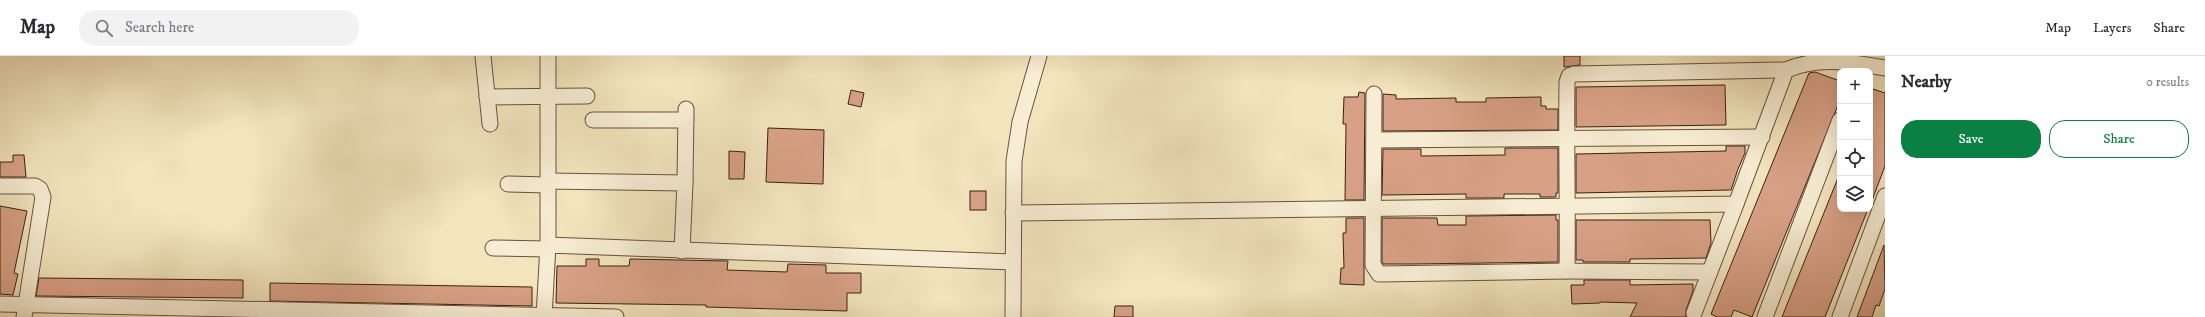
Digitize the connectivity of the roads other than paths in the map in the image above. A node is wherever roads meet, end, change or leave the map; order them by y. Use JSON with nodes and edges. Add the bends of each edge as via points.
{"nodes":[{"id":1,"x":483,"y":56,"type":"edge"},
{"id":2,"x":548,"y":56,"type":"edge"},
{"id":3,"x":1039,"y":56,"type":"edge"},
{"id":4,"x":1860,"y":67,"type":"edge"},
{"id":5,"x":1885,"y":68,"type":"edge"},
{"id":6,"x":1786,"y":70,"type":"junction"},
{"id":7,"x":1374,"y":94,"type":"dead end"},
{"id":8,"x":548,"y":96,"type":"junction"},
{"id":9,"x":587,"y":96,"type":"dead end"},
{"id":10,"x":487,"y":97,"type":"junction"},
{"id":11,"x":593,"y":120,"type":"dead end"},
{"id":12,"x":490,"y":124,"type":"dead end"},
{"id":13,"x":1837,"y":128,"type":"edge"},
{"id":14,"x":1762,"y":137,"type":"junction"},
{"id":15,"x":1566,"y":139,"type":"junction"},
{"id":16,"x":1374,"y":140,"type":"junction"},
{"id":17,"x":548,"y":183,"type":"junction"},
{"id":18,"x":685,"y":183,"type":"junction"},
{"id":19,"x":508,"y":184,"type":"dead end"},
{"id":20,"x":0,"y":186,"type":"edge"},
{"id":21,"x":1885,"y":196,"type":"edge"},
{"id":22,"x":1736,"y":204,"type":"junction"},
{"id":23,"x":1568,"y":205,"type":"junction"},
{"id":24,"x":1374,"y":208,"type":"junction"},
{"id":25,"x":1013,"y":213,"type":"junction"},
{"id":26,"x":548,"y":247,"type":"junction"},
{"id":27,"x":493,"y":248,"type":"dead end"},
{"id":28,"x":682,"y":252,"type":"junction"},
{"id":29,"x":1013,"y":262,"type":"junction"},
{"id":30,"x":1567,"y":271,"type":"junction"},
{"id":31,"x":1709,"y":272,"type":"junction"},
{"id":32,"x":0,"y":304,"type":"edge"},
{"id":33,"x":25,"y":311,"type":"edge"},
{"id":34,"x":263,"y":313,"type":"edge"},
{"id":35,"x":1694,"y":313,"type":"dead end"},
{"id":36,"x":544,"y":316,"type":"edge"},
{"id":37,"x":616,"y":317,"type":"edge"},
{"id":38,"x":1013,"y":317,"type":"edge"},
{"id":39,"x":1765,"y":317,"type":"edge"},
{"id":40,"x":1840,"y":317,"type":"edge"}],
"edges":[{"from":1,"to":10,"type":"street"},
{"from":2,"to":8,"type":"street"},
{"from":3,"to":25,"type":"street","via":[[1020,122],[1014,161]]},
{"from":4,"to":5,"type":"street"},
{"from":4,"to":6,"type":"street","via":[[1823,60],[1802,62]]},
{"from":6,"to":14,"type":"street"},
{"from":6,"to":15,"type":"street","via":[[1574,74],[1569,76],[1567,82]]},
{"from":7,"to":16,"type":"street"},
{"from":8,"to":9,"type":"street"},
{"from":8,"to":10,"type":"street"},
{"from":8,"to":17,"type":"street"},
{"from":10,"to":12,"type":"street"},
{"from":11,"to":18,"type":"street","via":[[686,115]]},
{"from":13,"to":39,"type":"street"},
{"from":14,"to":15,"type":"street"},
{"from":14,"to":22,"type":"street"},
{"from":15,"to":16,"type":"street"},
{"from":15,"to":23,"type":"street"},
{"from":16,"to":24,"type":"street"},
{"from":17,"to":18,"type":"street"},
{"from":17,"to":19,"type":"street"},
{"from":17,"to":26,"type":"street"},
{"from":18,"to":28,"type":"street"},
{"from":20,"to":33,"type":"street","via":[[35,186],[40,189],[43,197]]},
{"from":21,"to":40,"type":"street"},
{"from":22,"to":23,"type":"street"},
{"from":22,"to":31,"type":"street"},
{"from":23,"to":24,"type":"street"},
{"from":23,"to":30,"type":"street"},
{"from":24,"to":25,"type":"street"},
{"from":24,"to":30,"type":"street","via":[[1373,265],[1379,274]]},
{"from":25,"to":29,"type":"street"},
{"from":26,"to":27,"type":"street"},
{"from":26,"to":28,"type":"street"},
{"from":26,"to":36,"type":"street"},
{"from":28,"to":29,"type":"street"},
{"from":29,"to":38,"type":"street"},
{"from":30,"to":31,"type":"street"},
{"from":31,"to":35,"type":"street"},
{"from":32,"to":33,"type":"street"},
{"from":33,"to":34,"type":"street"},
{"from":34,"to":36,"type":"street"},
{"from":36,"to":37,"type":"street"}]}
